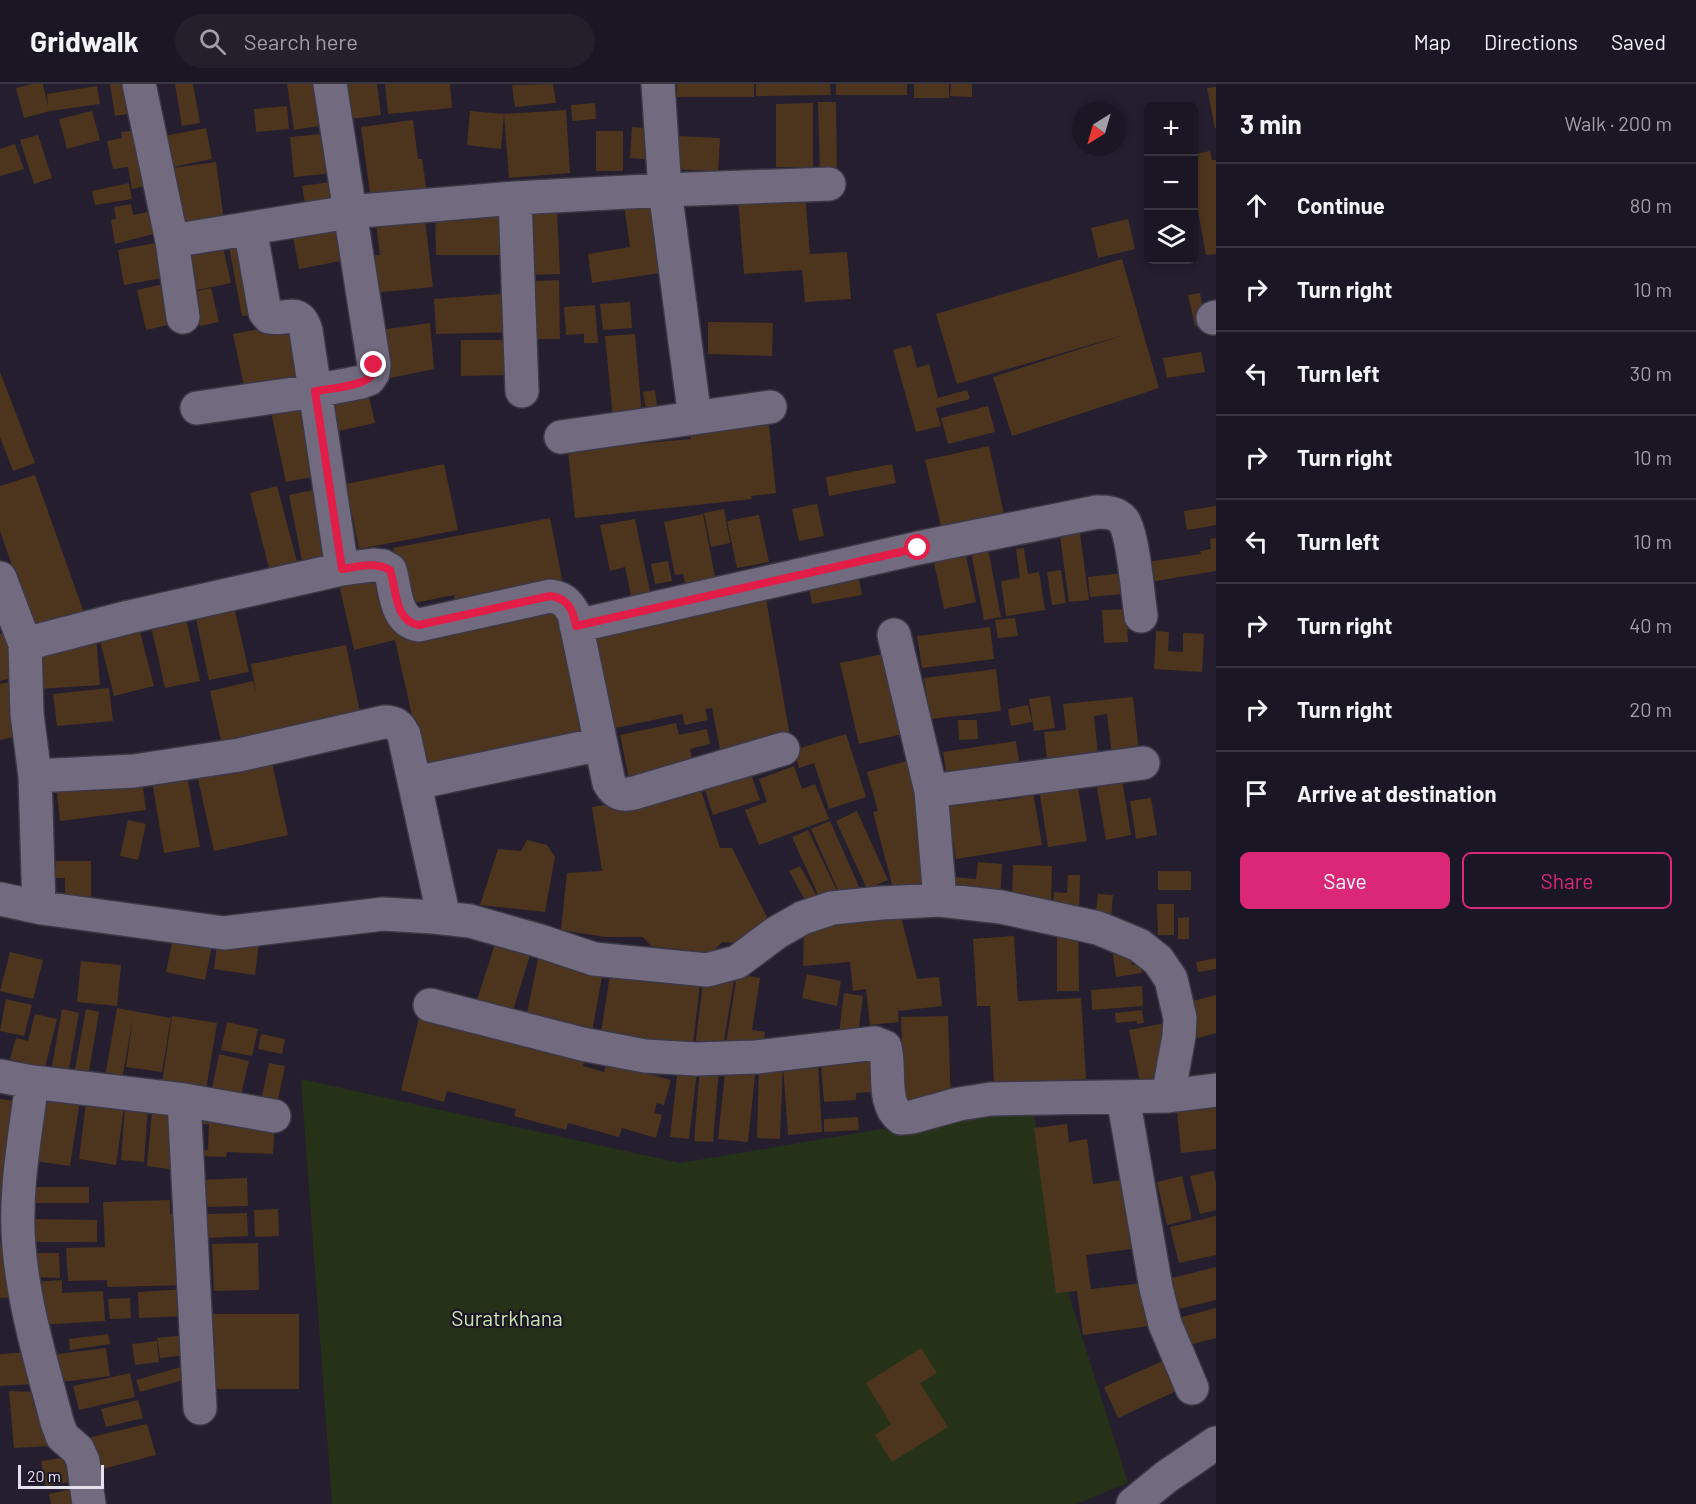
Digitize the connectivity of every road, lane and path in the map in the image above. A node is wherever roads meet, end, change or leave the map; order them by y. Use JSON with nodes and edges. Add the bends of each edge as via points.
{"nodes":[{"id":1,"x":139,"y":84,"type":"edge"},
{"id":2,"x":330,"y":84,"type":"edge"},
{"id":3,"x":658,"y":84,"type":"edge"},
{"id":4,"x":829,"y":184,"type":"dead end"},
{"id":5,"x":665,"y":190,"type":"junction"},
{"id":6,"x":515,"y":198,"type":"junction"},
{"id":7,"x":349,"y":212,"type":"junction"},
{"id":8,"x":250,"y":228,"type":"junction"},
{"id":9,"x":172,"y":241,"type":"junction"},
{"id":10,"x":183,"y":317,"type":"dead end"},
{"id":11,"x":315,"y":391,"type":"junction"},
{"id":12,"x":522,"y":392,"type":"dead end"},
{"id":13,"x":770,"y":407,"type":"dead end"},
{"id":14,"x":197,"y":408,"type":"dead end"},
{"id":15,"x":695,"y":418,"type":"junction"},
{"id":16,"x":561,"y":437,"type":"dead end"},
{"id":17,"x":342,"y":569,"type":"junction"},
{"id":18,"x":0,"y":578,"type":"edge"},
{"id":19,"x":1141,"y":616,"type":"dead end"},
{"id":20,"x":576,"y":626,"type":"junction"},
{"id":21,"x":894,"y":635,"type":"dead end"},
{"id":22,"x":25,"y":644,"type":"junction"},
{"id":23,"x":601,"y":744,"type":"junction"},
{"id":24,"x":783,"y":749,"type":"dead end"},
{"id":25,"x":1143,"y":763,"type":"dead end"},
{"id":26,"x":35,"y":777,"type":"junction"},
{"id":27,"x":415,"y":783,"type":"junction"},
{"id":28,"x":931,"y":791,"type":"junction"},
{"id":29,"x":0,"y":898,"type":"edge"},
{"id":30,"x":940,"y":900,"type":"junction"},
{"id":31,"x":39,"y":907,"type":"junction"},
{"id":32,"x":444,"y":918,"type":"junction"},
{"id":33,"x":430,"y":1005,"type":"dead end"},
{"id":34,"x":0,"y":1076,"type":"edge"},
{"id":35,"x":32,"y":1082,"type":"junction"},
{"id":36,"x":1216,"y":1090,"type":"edge"},
{"id":37,"x":1168,"y":1096,"type":"junction"},
{"id":38,"x":1123,"y":1097,"type":"junction"},
{"id":39,"x":184,"y":1100,"type":"junction"},
{"id":40,"x":274,"y":1116,"type":"dead end"},
{"id":41,"x":9,"y":1220,"type":"edge"},
{"id":42,"x":14,"y":1308,"type":"edge"},
{"id":43,"x":1192,"y":1388,"type":"dead end"},
{"id":44,"x":200,"y":1408,"type":"dead end"},
{"id":45,"x":1216,"y":1443,"type":"edge"},
{"id":46,"x":89,"y":1504,"type":"edge"},
{"id":47,"x":1133,"y":1504,"type":"edge"}],
"edges":[{"from":1,"to":9,"type":"street"},
{"from":2,"to":7,"type":"street"},
{"from":3,"to":5,"type":"street"},
{"from":4,"to":5,"type":"street"},
{"from":5,"to":6,"type":"street"},
{"from":5,"to":15,"type":"street"},
{"from":6,"to":7,"type":"street"},
{"from":6,"to":12,"type":"street"},
{"from":7,"to":8,"type":"street"},
{"from":7,"to":11,"type":"street","via":[[373,373],[361,382]]},
{"from":8,"to":9,"type":"street"},
{"from":8,"to":11,"type":"street","via":[[265,312],[269,318],[291,315],[304,321]]},
{"from":9,"to":10,"type":"street"},
{"from":11,"to":14,"type":"street"},
{"from":11,"to":17,"type":"street"},
{"from":13,"to":15,"type":"street"},
{"from":15,"to":16,"type":"street"},
{"from":17,"to":20,"type":"street","via":[[373,565],[390,570],[403,618],[410,623],[419,625],[550,596],[568,603]]},
{"from":17,"to":22,"type":"street"},
{"from":18,"to":22,"type":"street"},
{"from":19,"to":20,"type":"street","via":[[1128,532],[1122,519],[1113,513],[1097,512],[918,548]]},
{"from":20,"to":23,"type":"street"},
{"from":21,"to":28,"type":"street"},
{"from":22,"to":26,"type":"street","via":[[27,714]]},
{"from":23,"to":24,"type":"street","via":[[609,783],[623,795]]},
{"from":23,"to":27,"type":"street"},
{"from":25,"to":28,"type":"street"},
{"from":26,"to":27,"type":"street","via":[[134,771],[239,755],[393,722],[404,735]]},
{"from":26,"to":31,"type":"street"},
{"from":27,"to":32,"type":"street"},
{"from":28,"to":30,"type":"street"},
{"from":29,"to":31,"type":"street"},
{"from":30,"to":32,"type":"street","via":[[832,908],[802,918],[737,962],[706,970],[594,960],[470,921]]},
{"from":30,"to":37,"type":"street","via":[[1098,928],[1138,945],[1158,960],[1171,979],[1180,1018]]},
{"from":31,"to":32,"type":"street","via":[[224,933],[383,914]]},
{"from":33,"to":38,"type":"street","via":[[645,1056],[756,1057],[875,1043],[885,1047],[890,1102],[893,1112],[901,1118],[991,1099]]},
{"from":34,"to":35,"type":"street"},
{"from":35,"to":39,"type":"street"},
{"from":35,"to":41,"type":"street","via":[[18,1201]]},
{"from":36,"to":37,"type":"street"},
{"from":37,"to":38,"type":"street"},
{"from":38,"to":43,"type":"street","via":[[1165,1324]]},
{"from":39,"to":40,"type":"street"},
{"from":39,"to":44,"type":"street"},
{"from":41,"to":42,"type":"street","via":[[19,1246]]},
{"from":42,"to":46,"type":"street","via":[[62,1436],[78,1450],[83,1461]]},
{"from":45,"to":47,"type":"street"}]}
